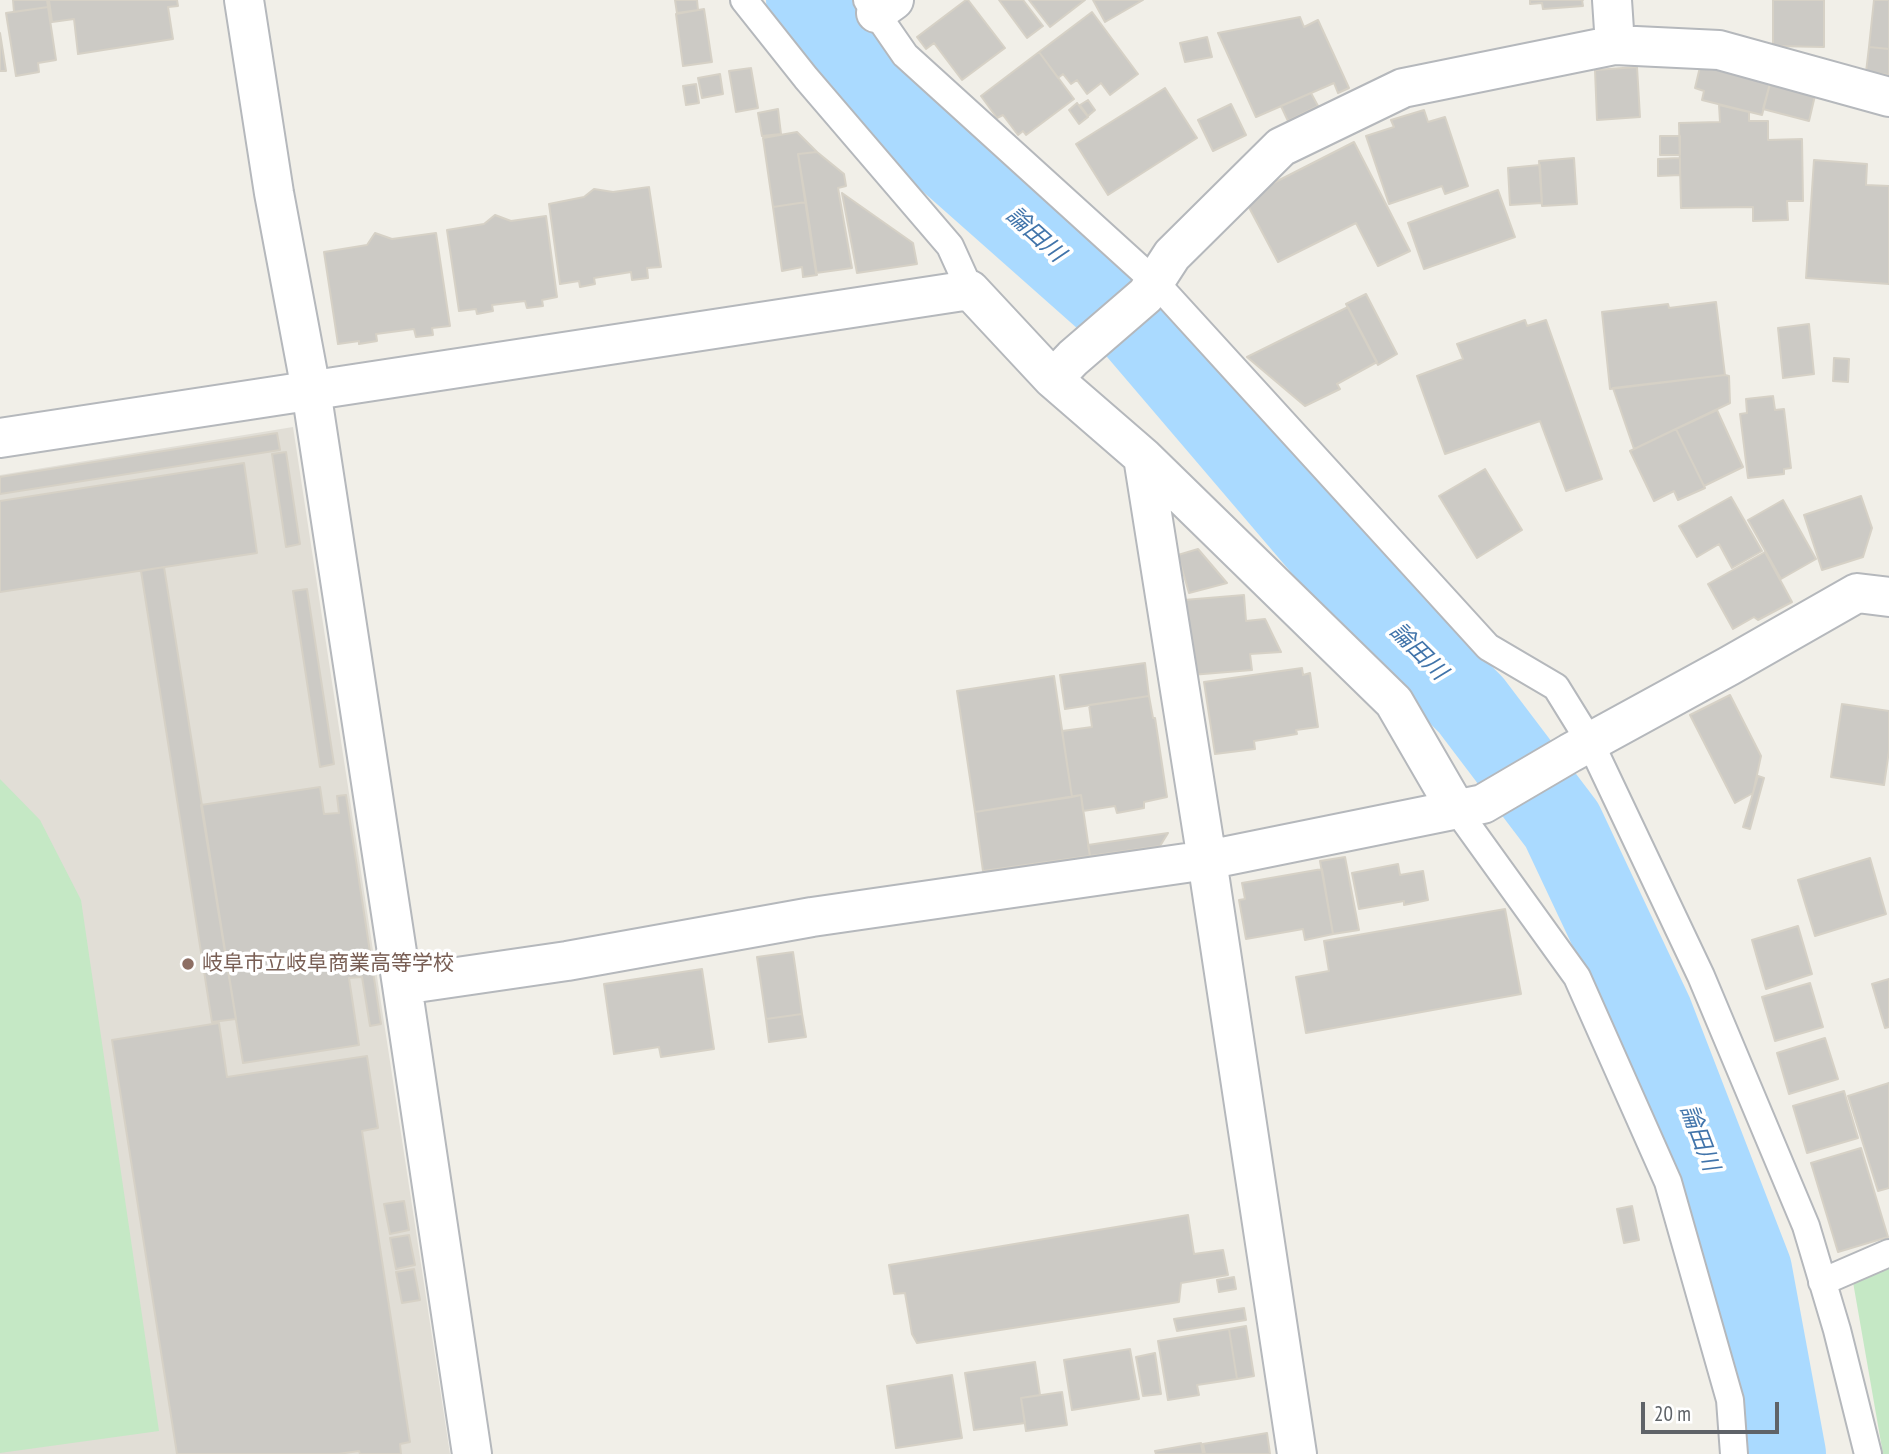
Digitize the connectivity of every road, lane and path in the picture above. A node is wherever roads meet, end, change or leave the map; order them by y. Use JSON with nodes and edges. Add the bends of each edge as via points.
{"nodes":[{"id":1,"x":244,"y":0,"type":"edge"},
{"id":2,"x":744,"y":0,"type":"edge"},
{"id":3,"x":1612,"y":0,"type":"edge"},
{"id":4,"x":879,"y":4,"type":"edge"},
{"id":5,"x":1615,"y":45,"type":"junction"},
{"id":6,"x":1889,"y":97,"type":"edge"},
{"id":7,"x":1151,"y":288,"type":"junction"},
{"id":8,"x":970,"y":290,"type":"junction"},
{"id":9,"x":1063,"y":368,"type":"junction"},
{"id":10,"x":311,"y":390,"type":"junction"},
{"id":11,"x":0,"y":438,"type":"edge"},
{"id":12,"x":1143,"y":457,"type":"junction"},
{"id":13,"x":1889,"y":597,"type":"edge"},
{"id":14,"x":1580,"y":747,"type":"junction"},
{"id":15,"x":1470,"y":807,"type":"junction"},
{"id":16,"x":1207,"y":860,"type":"junction"},
{"id":17,"x":402,"y":985,"type":"junction"},
{"id":18,"x":1889,"y":1253,"type":"edge"},
{"id":19,"x":1822,"y":1282,"type":"junction"},
{"id":20,"x":472,"y":1454,"type":"edge"},
{"id":21,"x":1297,"y":1454,"type":"edge"},
{"id":22,"x":1734,"y":1454,"type":"edge"},
{"id":23,"x":1868,"y":1454,"type":"edge"}],
"edges":[{"from":1,"to":10,"type":"street"},
{"from":2,"to":8,"type":"lane","via":[[950,246]]},
{"from":3,"to":5,"type":"street"},
{"from":4,"to":7,"type":"lane","via":[[905,55]]},
{"from":5,"to":6,"type":"street","via":[[1719,50]]},
{"from":5,"to":7,"type":"street","via":[[1403,88],[1281,147],[1172,255]]},
{"from":7,"to":9,"type":"street"},
{"from":7,"to":14,"type":"lane","via":[[1488,647],[1556,687]]},
{"from":8,"to":9,"type":"street"},
{"from":8,"to":10,"type":"street"},
{"from":9,"to":12,"type":"street"},
{"from":10,"to":11,"type":"street"},
{"from":10,"to":17,"type":"street"},
{"from":12,"to":15,"type":"street","via":[[1394,702]]},
{"from":12,"to":16,"type":"street"},
{"from":13,"to":14,"type":"street","via":[[1857,593]]},
{"from":14,"to":15,"type":"street"},
{"from":14,"to":19,"type":"lane","via":[[1701,976],[1806,1226]]},
{"from":15,"to":16,"type":"street"},
{"from":15,"to":22,"type":"lane","via":[[1577,977],[1668,1182],[1730,1400]]},
{"from":16,"to":17,"type":"street","via":[[812,917]]},
{"from":16,"to":21,"type":"street"},
{"from":17,"to":20,"type":"street"},
{"from":18,"to":19,"type":"lane"},
{"from":19,"to":23,"type":"lane"}]}
